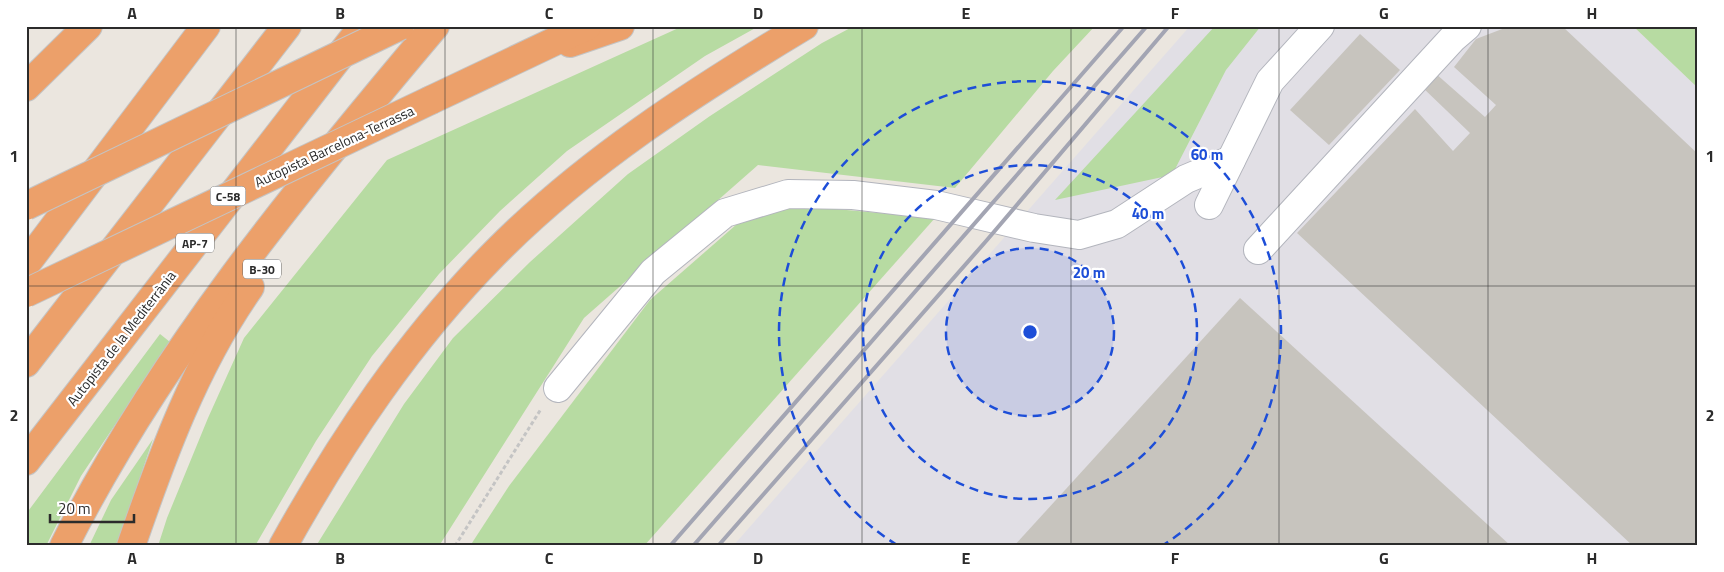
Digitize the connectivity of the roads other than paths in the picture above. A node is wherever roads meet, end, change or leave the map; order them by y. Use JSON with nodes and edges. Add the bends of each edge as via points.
{"nodes":[{"id":1,"x":88,"y":26,"type":"edge"},
{"id":2,"x":208,"y":26,"type":"edge"},
{"id":3,"x":287,"y":26,"type":"edge"},
{"id":4,"x":363,"y":26,"type":"edge"},
{"id":5,"x":400,"y":26,"type":"edge"},
{"id":6,"x":435,"y":26,"type":"edge"},
{"id":7,"x":450,"y":26,"type":"edge"},
{"id":8,"x":587,"y":26,"type":"edge"},
{"id":9,"x":620,"y":26,"type":"edge"},
{"id":10,"x":804,"y":26,"type":"edge"},
{"id":11,"x":1320,"y":26,"type":"edge"},
{"id":12,"x":1467,"y":26,"type":"edge"},
{"id":13,"x":514,"y":62,"type":"junction"},
{"id":14,"x":26,"y":87,"type":"edge"},
{"id":15,"x":1231,"y":160,"type":"junction"},
{"id":16,"x":1209,"y":205,"type":"dead end"},
{"id":17,"x":26,"y":206,"type":"edge"},
{"id":18,"x":1258,"y":250,"type":"dead end"},
{"id":19,"x":26,"y":264,"type":"edge"},
{"id":20,"x":26,"y":293,"type":"edge"},
{"id":21,"x":26,"y":363,"type":"edge"},
{"id":22,"x":558,"y":388,"type":"road end"},
{"id":23,"x":26,"y":461,"type":"edge"},
{"id":24,"x":64,"y":546,"type":"edge"},
{"id":25,"x":131,"y":546,"type":"edge"},
{"id":26,"x":283,"y":546,"type":"edge"}],
"edges":[{"from":1,"to":14,"type":"highway"},
{"from":2,"to":19,"type":"highway"},
{"from":3,"to":21,"type":"highway"},
{"from":4,"to":23,"type":"highway","name":"Autopista de la Mediterrània","number":"AP-7"},
{"from":5,"to":17,"type":"highway","bridge":true},
{"from":6,"to":24,"type":"highway","via":[[254,250],[184,346],[102,474]]},
{"from":7,"to":25,"type":"highway","number":"B-30","via":[[404,91],[268,260],[230,315],[174,428]]},
{"from":8,"to":13,"type":"highway","name":"Autopista Barcelona-Terrassa","number":"C-58"},
{"from":9,"to":13,"type":"highway"},
{"from":10,"to":26,"type":"highway","via":[[640,130],[551,201],[495,253],[428,326],[381,387]]},
{"from":11,"to":15,"type":"street","via":[[1270,81]]},
{"from":12,"to":18,"type":"street"},
{"from":13,"to":20,"type":"highway","name":"Autopista Barcelona-Terrassa","number":"C-58","bridge":true},
{"from":15,"to":16,"type":"street"},
{"from":15,"to":22,"type":"street","via":[[1186,179],[1116,224],[1078,235],[936,205],[853,195],[788,194],[725,214],[653,272]]}]}
